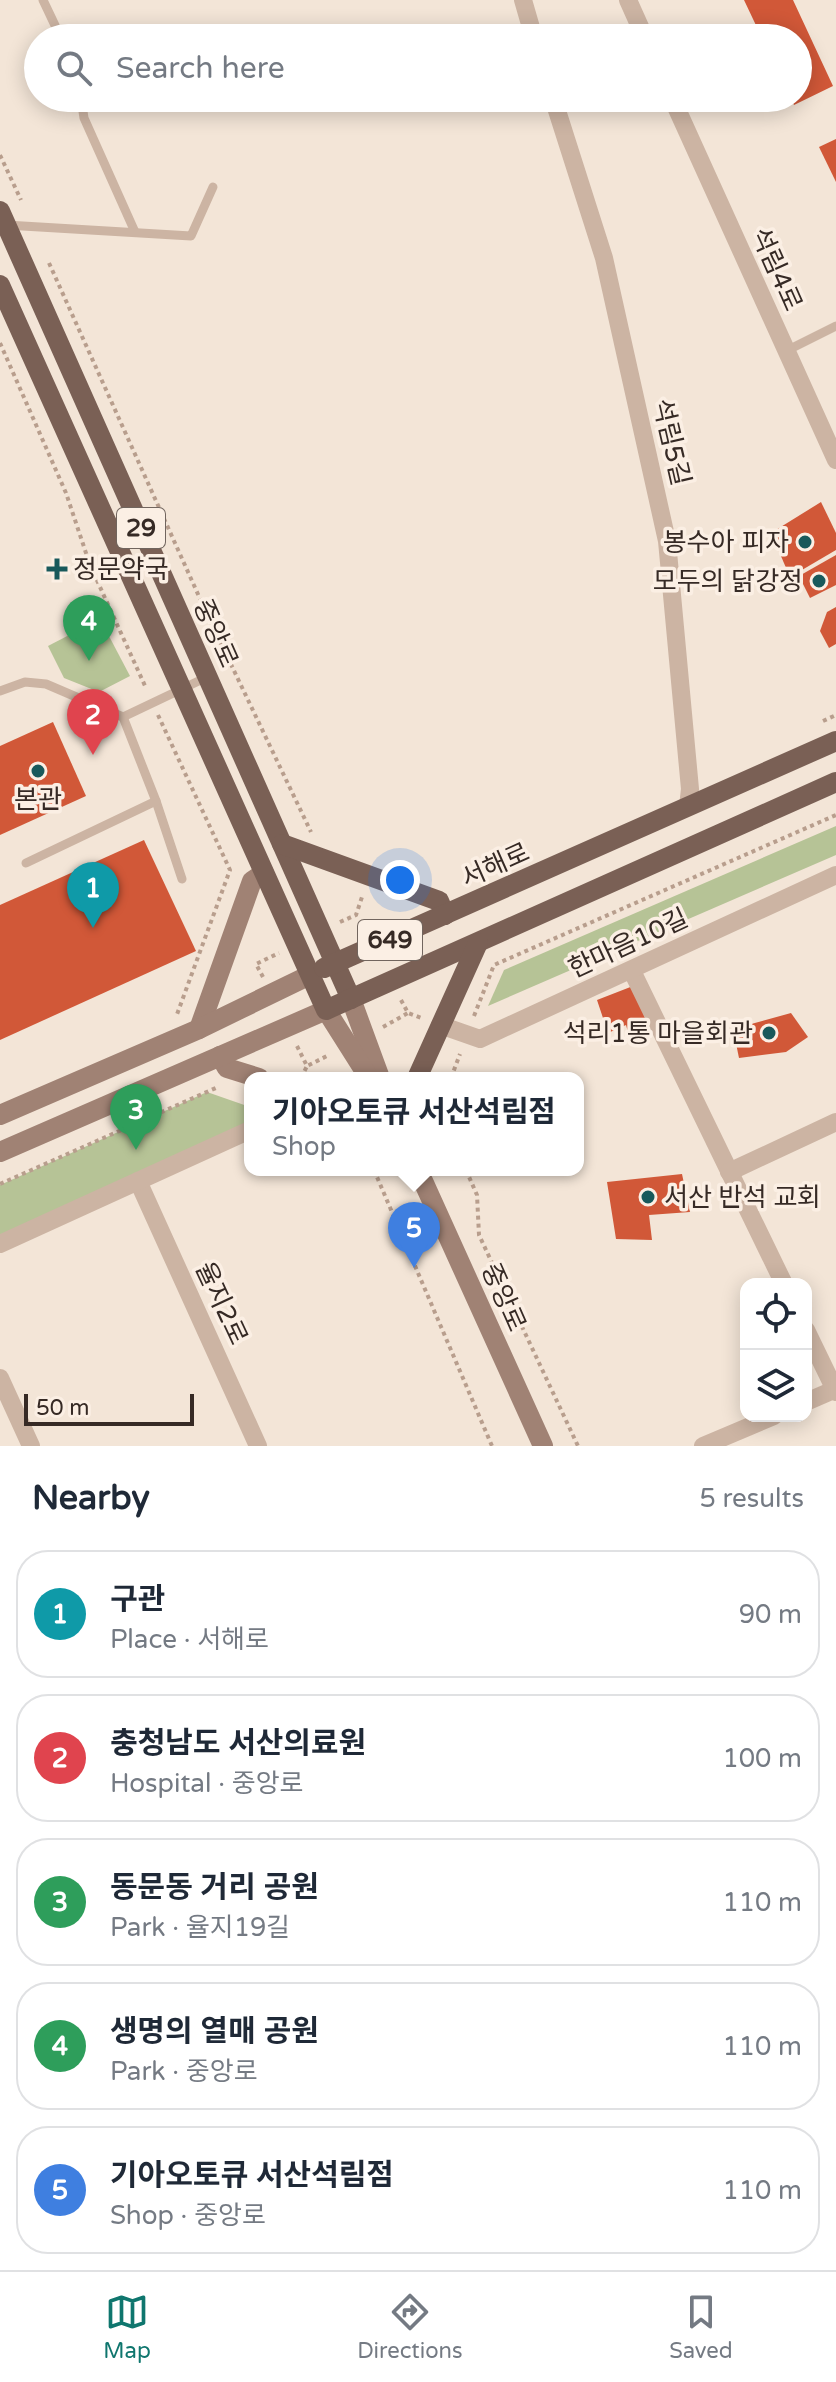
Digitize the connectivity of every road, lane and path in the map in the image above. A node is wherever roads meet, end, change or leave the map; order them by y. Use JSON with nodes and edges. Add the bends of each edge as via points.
{"nodes":[{"id":1,"x":43,"y":0,"type":"edge"},
{"id":2,"x":523,"y":0,"type":"edge"},
{"id":3,"x":628,"y":0,"type":"edge"},
{"id":4,"x":54,"y":24,"type":"edge"},
{"id":5,"x":530,"y":24,"type":"edge"},
{"id":6,"x":639,"y":24,"type":"edge"},
{"id":7,"x":83,"y":112,"type":"edge"},
{"id":8,"x":557,"y":112,"type":"edge"},
{"id":9,"x":678,"y":112,"type":"edge"},
{"id":10,"x":0,"y":155,"type":"edge"},
{"id":11,"x":213,"y":187,"type":"dead end"},
{"id":12,"x":3,"y":218,"type":"edge"},
{"id":13,"x":33,"y":227,"type":"junction"},
{"id":14,"x":135,"y":232,"type":"junction"},
{"id":15,"x":0,"y":285,"type":"edge"},
{"id":16,"x":836,"y":326,"type":"edge"},
{"id":17,"x":786,"y":351,"type":"junction"},
{"id":18,"x":836,"y":460,"type":"edge"},
{"id":19,"x":207,"y":677,"type":"junction"},
{"id":20,"x":182,"y":689,"type":"junction"},
{"id":21,"x":0,"y":691,"type":"edge"},
{"id":22,"x":123,"y":717,"type":"junction"},
{"id":23,"x":836,"y":741,"type":"edge"},
{"id":24,"x":836,"y":782,"type":"edge"},
{"id":25,"x":156,"y":801,"type":"junction"},
{"id":26,"x":688,"y":807,"type":"junction"},
{"id":27,"x":836,"y":815,"type":"edge"},
{"id":28,"x":282,"y":844,"type":"junction"},
{"id":29,"x":317,"y":844,"type":"dead end"},
{"id":30,"x":26,"y":863,"type":"dead end"},
{"id":31,"x":264,"y":873,"type":"junction"},
{"id":32,"x":836,"y":875,"type":"edge"},
{"id":33,"x":182,"y":879,"type":"dead end"},
{"id":34,"x":445,"y":915,"type":"junction"},
{"id":35,"x":478,"y":943,"type":"junction"},
{"id":36,"x":335,"y":964,"type":"junction"},
{"id":37,"x":632,"y":971,"type":"junction"},
{"id":38,"x":310,"y":975,"type":"junction"},
{"id":39,"x":351,"y":999,"type":"junction"},
{"id":40,"x":326,"y":1010,"type":"junction"},
{"id":41,"x":440,"y":1025,"type":"junction"},
{"id":42,"x":199,"y":1029,"type":"junction"},
{"id":43,"x":467,"y":1035,"type":"junction"},
{"id":44,"x":220,"y":1056,"type":"junction"},
{"id":45,"x":307,"y":1066,"type":"dead end"},
{"id":46,"x":304,"y":1072,"type":"edge"},
{"id":47,"x":365,"y":1072,"type":"edge"},
{"id":48,"x":378,"y":1072,"type":"edge"},
{"id":49,"x":420,"y":1072,"type":"edge"},
{"id":50,"x":453,"y":1072,"type":"edge"},
{"id":51,"x":244,"y":1073,"type":"edge"},
{"id":52,"x":228,"y":1091,"type":"dead end"},
{"id":53,"x":0,"y":1115,"type":"edge"},
{"id":54,"x":836,"y":1122,"type":"edge"},
{"id":55,"x":244,"y":1133,"type":"edge"},
{"id":56,"x":0,"y":1152,"type":"edge"},
{"id":57,"x":729,"y":1172,"type":"junction"},
{"id":58,"x":377,"y":1176,"type":"edge"},
{"id":59,"x":421,"y":1176,"type":"edge"},
{"id":60,"x":469,"y":1176,"type":"edge"},
{"id":61,"x":138,"y":1181,"type":"junction"},
{"id":62,"x":0,"y":1184,"type":"edge"},
{"id":63,"x":0,"y":1244,"type":"edge"},
{"id":64,"x":781,"y":1278,"type":"edge"},
{"id":65,"x":812,"y":1342,"type":"edge"},
{"id":66,"x":0,"y":1378,"type":"edge"},
{"id":67,"x":836,"y":1390,"type":"edge"},
{"id":68,"x":812,"y":1400,"type":"edge"},
{"id":69,"x":760,"y":1422,"type":"edge"},
{"id":70,"x":31,"y":1446,"type":"edge"},
{"id":71,"x":258,"y":1446,"type":"edge"},
{"id":72,"x":492,"y":1446,"type":"edge"},
{"id":73,"x":543,"y":1446,"type":"edge"},
{"id":74,"x":578,"y":1446,"type":"edge"},
{"id":75,"x":703,"y":1446,"type":"edge"}],
"edges":[{"from":1,"to":4,"type":"lane"},
{"from":2,"to":5,"type":"street"},
{"from":3,"to":6,"type":"street"},
{"from":7,"to":14,"type":"lane"},
{"from":8,"to":26,"type":"street","name":"석림5길","via":[[604,258],[667,541]]},
{"from":9,"to":17,"type":"street","name":"석림4로"},
{"from":10,"to":13,"type":"path"},
{"from":11,"to":14,"type":"lane","via":[[191,236]]},
{"from":12,"to":13,"type":"lane"},
{"from":12,"to":19,"type":"main road","name":"중앙로","number":"29"},
{"from":13,"to":14,"type":"lane"},
{"from":13,"to":29,"type":"path"},
{"from":15,"to":20,"type":"main road","name":"중앙로","number":"29"},
{"from":16,"to":17,"type":"lane"},
{"from":17,"to":18,"type":"street","name":"석림4로"},
{"from":19,"to":20,"type":"lane"},
{"from":19,"to":28,"type":"main road","name":"중앙로","number":"29"},
{"from":20,"to":22,"type":"lane"},
{"from":20,"to":31,"type":"main road","name":"중앙로","number":"29"},
{"from":21,"to":22,"type":"lane","via":[[25,682],[46,684]]},
{"from":22,"to":25,"type":"lane"},
{"from":23,"to":26,"type":"main road","name":"서해로"},
{"from":24,"to":35,"type":"main road"},
{"from":25,"to":30,"type":"lane"},
{"from":25,"to":33,"type":"lane"},
{"from":26,"to":34,"type":"main road","name":"서해로"},
{"from":27,"to":43,"type":"path","via":[[494,965]]},
{"from":28,"to":34,"type":"main road","via":[[439,901]]},
{"from":28,"to":36,"type":"main road","name":"중앙로","number":"29"},
{"from":31,"to":38,"type":"main road","name":"중앙로","number":"29"},
{"from":31,"to":42,"type":"main road","via":[[252,881]]},
{"from":32,"to":37,"type":"street","name":"한마음10길"},
{"from":34,"to":36,"type":"main road","name":"서해로","number":"649"},
{"from":35,"to":39,"type":"main road"},
{"from":35,"to":41,"type":"main road"},
{"from":36,"to":38,"type":"main road","name":"서해로","number":"649"},
{"from":36,"to":39,"type":"main road","name":"중앙로"},
{"from":37,"to":43,"type":"street","name":"한마음10길","via":[[480,1039]]},
{"from":37,"to":57,"type":"street"},
{"from":38,"to":40,"type":"main road","name":"중앙로","number":"29"},
{"from":38,"to":42,"type":"main road","name":"서해로","number":"649"},
{"from":39,"to":40,"type":"main road"},
{"from":39,"to":48,"type":"main road","name":"중앙로"},
{"from":40,"to":44,"type":"main road"},
{"from":40,"to":47,"type":"main road","name":"중앙로"},
{"from":41,"to":43,"type":"street"},
{"from":41,"to":49,"type":"main road"},
{"from":42,"to":53,"type":"main road","name":"서해로","number":"649"},
{"from":43,"to":50,"type":"path"},
{"from":44,"to":51,"type":"main road","via":[[227,1068]]},
{"from":44,"to":56,"type":"main road"},
{"from":45,"to":46,"type":"path"},
{"from":52,"to":62,"type":"path","via":[[217,1086]]},
{"from":54,"to":57,"type":"street"},
{"from":55,"to":61,"type":"street"},
{"from":57,"to":64,"type":"street"},
{"from":58,"to":72,"type":"path"},
{"from":59,"to":73,"type":"main road","name":"중앙로"},
{"from":60,"to":74,"type":"path","via":[[477,1195],[479,1235]]},
{"from":61,"to":63,"type":"street"},
{"from":61,"to":71,"type":"street","name":"율지2로"},
{"from":65,"to":67,"type":"street"},
{"from":66,"to":70,"type":"street"},
{"from":67,"to":68,"type":"street"},
{"from":69,"to":75,"type":"street"}]}
